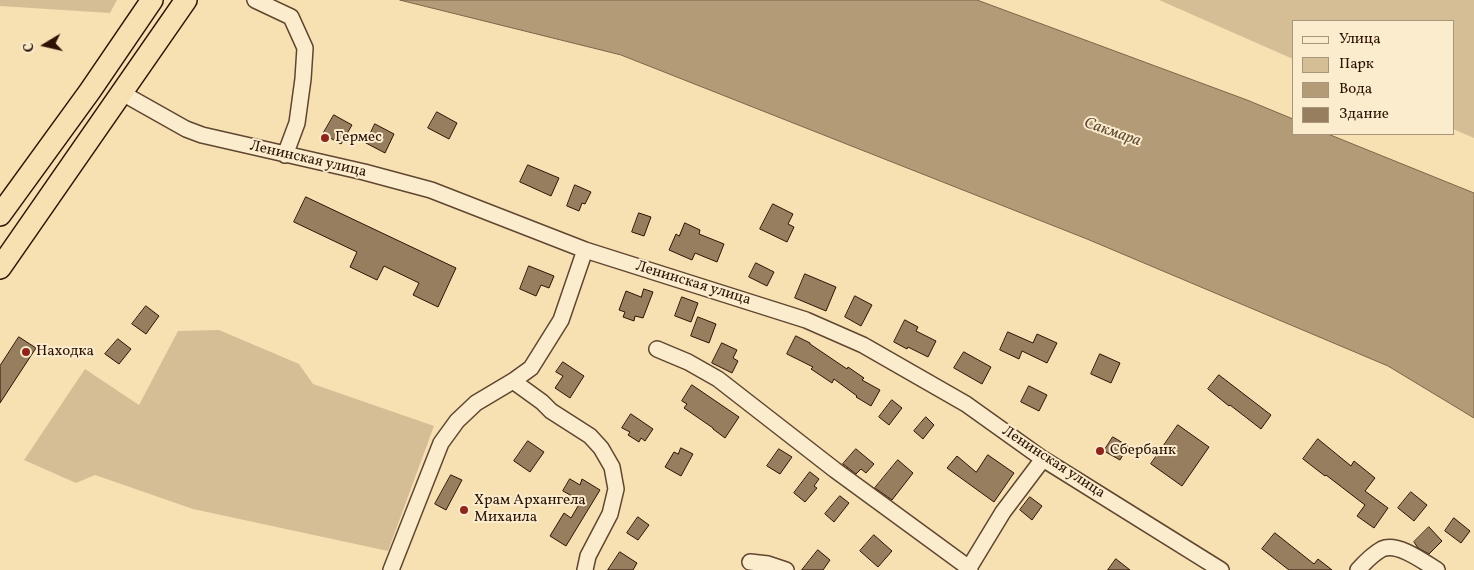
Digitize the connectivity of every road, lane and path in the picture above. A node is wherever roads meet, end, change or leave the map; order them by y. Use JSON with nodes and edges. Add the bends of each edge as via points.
{"nodes":[{"id":1,"x":152,"y":0,"type":"edge"},
{"id":2,"x":186,"y":0,"type":"edge"},
{"id":3,"x":255,"y":0,"type":"edge"},
{"id":4,"x":122,"y":93,"type":"junction"},
{"id":5,"x":285,"y":155,"type":"junction"},
{"id":6,"x":0,"y":215,"type":"edge"},
{"id":7,"x":585,"y":250,"type":"junction"},
{"id":8,"x":0,"y":268,"type":"edge"},
{"id":9,"x":657,"y":349,"type":"dead end"},
{"id":10,"x":513,"y":381,"type":"junction"},
{"id":11,"x":1043,"y":459,"type":"junction"},
{"id":12,"x":750,"y":562,"type":"dead end"},
{"id":13,"x":396,"y":567,"type":"edge"},
{"id":14,"x":966,"y":569,"type":"edge"},
{"id":15,"x":584,"y":570,"type":"edge"},
{"id":16,"x":786,"y":570,"type":"edge"},
{"id":17,"x":1221,"y":570,"type":"edge"},
{"id":18,"x":1358,"y":570,"type":"edge"},
{"id":19,"x":1437,"y":570,"type":"edge"}],
"edges":[{"from":1,"to":6,"type":"highway"},
{"from":2,"to":4,"type":"highway"},
{"from":3,"to":5,"type":"street","via":[[291,17],[305,48],[297,122]]},
{"from":4,"to":5,"type":"street","name":"Ленинская улица","via":[[202,135]]},
{"from":4,"to":8,"type":"highway"},
{"from":5,"to":7,"type":"street","name":"Ленинская улица","via":[[431,190]]},
{"from":7,"to":10,"type":"street","via":[[561,320],[531,368]]},
{"from":7,"to":11,"type":"street","name":"Ленинская улица","via":[[806,320],[863,345],[966,404]]},
{"from":9,"to":14,"type":"street","via":[[718,379]]},
{"from":10,"to":13,"type":"street","via":[[476,403],[441,443]]},
{"from":10,"to":15,"type":"street","via":[[590,436],[612,467],[616,489],[610,514]]},
{"from":11,"to":14,"type":"street"},
{"from":11,"to":17,"type":"street","name":"Ленинская улица"},
{"from":12,"to":16,"type":"street"},
{"from":18,"to":19,"type":"street","via":[[1384,548],[1414,555]]}]}
